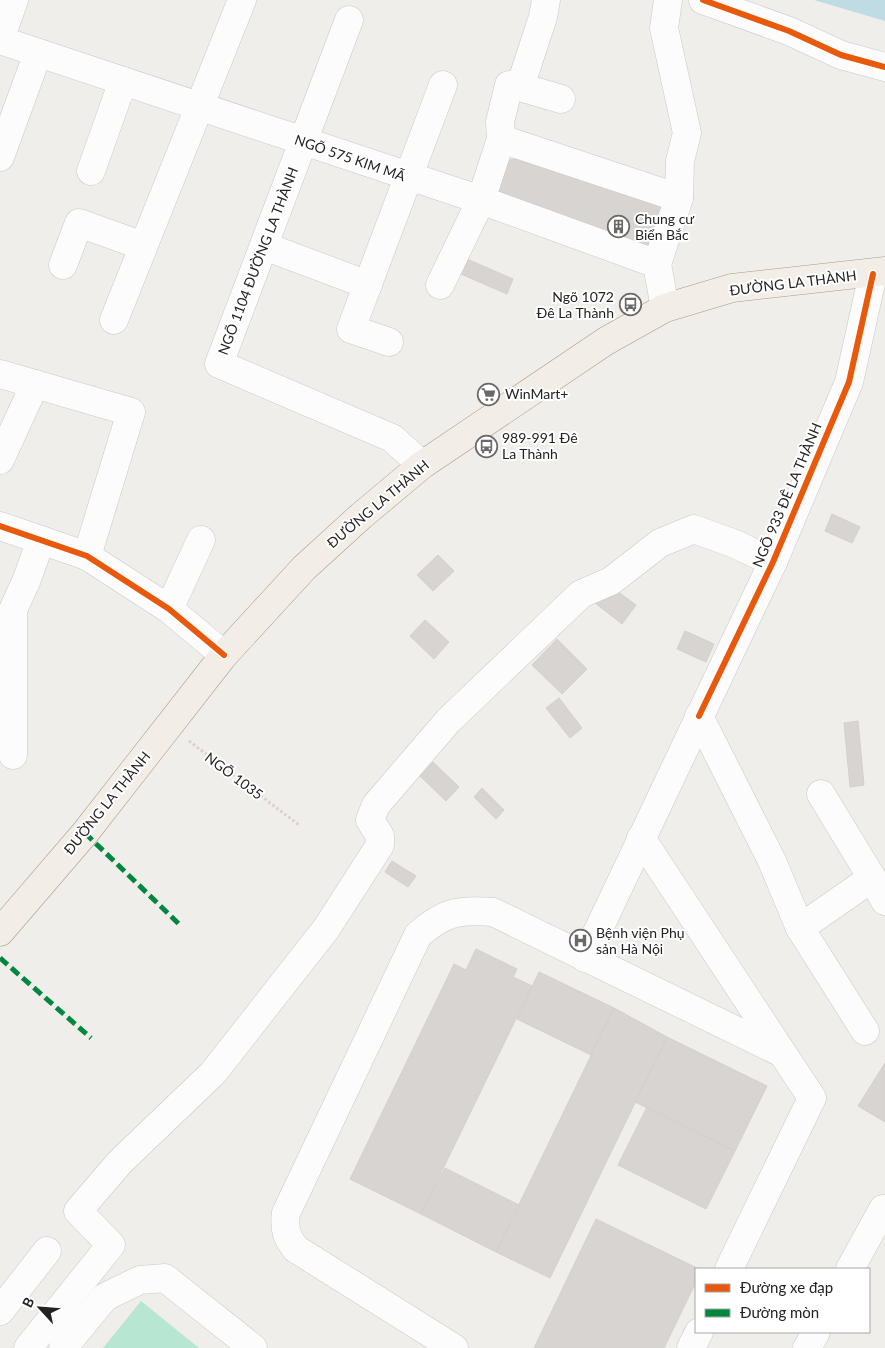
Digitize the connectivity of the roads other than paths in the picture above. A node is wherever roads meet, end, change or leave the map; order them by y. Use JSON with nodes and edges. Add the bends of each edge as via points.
{"nodes":[{"id":1,"x":14,"y":0,"type":"edge"},
{"id":2,"x":242,"y":0,"type":"edge"},
{"id":3,"x":546,"y":0,"type":"edge"},
{"id":4,"x":668,"y":0,"type":"edge"},
{"id":5,"x":704,"y":0,"type":"edge"},
{"id":6,"x":349,"y":20,"type":"dead end"},
{"id":7,"x":0,"y":40,"type":"edge"},
{"id":8,"x":38,"y":53,"type":"junction"},
{"id":9,"x":885,"y":67,"type":"edge"},
{"id":10,"x":123,"y":81,"type":"junction"},
{"id":11,"x":444,"y":85,"type":"dead end"},
{"id":12,"x":520,"y":87,"type":"junction"},
{"id":13,"x":561,"y":99,"type":"dead end"},
{"id":14,"x":199,"y":107,"type":"junction"},
{"id":15,"x":501,"y":139,"type":"junction"},
{"id":16,"x":303,"y":141,"type":"junction"},
{"id":17,"x":0,"y":157,"type":"edge"},
{"id":18,"x":91,"y":171,"type":"dead end"},
{"id":19,"x":408,"y":178,"type":"junction"},
{"id":20,"x":679,"y":198,"type":"junction"},
{"id":21,"x":480,"y":200,"type":"junction"},
{"id":22,"x":144,"y":246,"type":"junction"},
{"id":23,"x":264,"y":246,"type":"junction"},
{"id":24,"x":657,"y":264,"type":"junction"},
{"id":25,"x":63,"y":265,"type":"dead end"},
{"id":26,"x":879,"y":273,"type":"edge"},
{"id":27,"x":440,"y":285,"type":"dead end"},
{"id":28,"x":368,"y":286,"type":"junction"},
{"id":29,"x":664,"y":308,"type":"junction"},
{"id":30,"x":114,"y":320,"type":"dead end"},
{"id":31,"x":388,"y":342,"type":"dead end"},
{"id":32,"x":0,"y":374,"type":"edge"},
{"id":33,"x":35,"y":384,"type":"junction"},
{"id":34,"x":0,"y":460,"type":"edge"},
{"id":35,"x":422,"y":464,"type":"junction"},
{"id":36,"x":1,"y":530,"type":"edge"},
{"id":37,"x":41,"y":540,"type":"junction"},
{"id":38,"x":201,"y":540,"type":"dead end"},
{"id":39,"x":87,"y":556,"type":"junction"},
{"id":40,"x":773,"y":562,"type":"junction"},
{"id":41,"x":169,"y":609,"type":"junction"},
{"id":42,"x":224,"y":655,"type":"junction"},
{"id":43,"x":698,"y":716,"type":"junction"},
{"id":44,"x":13,"y":755,"type":"dead end"},
{"id":45,"x":821,"y":794,"type":"dead end"},
{"id":46,"x":641,"y":838,"type":"junction"},
{"id":47,"x":879,"y":890,"type":"edge"},
{"id":48,"x":800,"y":928,"type":"junction"},
{"id":49,"x":0,"y":932,"type":"edge"},
{"id":50,"x":585,"y":958,"type":"junction"},
{"id":51,"x":865,"y":1031,"type":"dead end"},
{"id":52,"x":782,"y":1053,"type":"junction"},
{"id":53,"x":883,"y":1209,"type":"dead end"},
{"id":54,"x":47,"y":1251,"type":"dead end"},
{"id":55,"x":729,"y":1268,"type":"edge"},
{"id":56,"x":851,"y":1268,"type":"edge"},
{"id":57,"x":0,"y":1311,"type":"edge"},
{"id":58,"x":698,"y":1333,"type":"edge"},
{"id":59,"x":815,"y":1333,"type":"edge"},
{"id":60,"x":28,"y":1348,"type":"edge"},
{"id":61,"x":63,"y":1348,"type":"edge"},
{"id":62,"x":253,"y":1348,"type":"edge"},
{"id":63,"x":454,"y":1348,"type":"edge"},
{"id":64,"x":691,"y":1348,"type":"edge"},
{"id":65,"x":807,"y":1348,"type":"edge"}],
"edges":[{"from":1,"to":7,"type":"street"},
{"from":2,"to":14,"type":"street"},
{"from":3,"to":12,"type":"street"},
{"from":4,"to":20,"type":"street","via":[[664,28],[687,133],[680,160]]},
{"from":5,"to":9,"type":"street","via":[[789,31],[841,55]]},
{"from":6,"to":16,"type":"street","name":"NGÕ 1104 ĐƯỜNG LA THÀNH"},
{"from":7,"to":8,"type":"street","name":"NGÕ 575 KIM MÃ"},
{"from":8,"to":10,"type":"street","name":"NGÕ 575 KIM MÃ"},
{"from":8,"to":17,"type":"street"},
{"from":10,"to":14,"type":"street","name":"NGÕ 575 KIM MÃ"},
{"from":10,"to":18,"type":"street"},
{"from":11,"to":19,"type":"street"},
{"from":12,"to":13,"type":"street"},
{"from":12,"to":15,"type":"street","via":[[509,85],[500,122]]},
{"from":14,"to":16,"type":"street","name":"NGÕ 575 KIM MÃ"},
{"from":14,"to":22,"type":"street"},
{"from":15,"to":20,"type":"street"},
{"from":15,"to":21,"type":"street"},
{"from":16,"to":19,"type":"street","name":"NGÕ 575 KIM MÃ"},
{"from":16,"to":23,"type":"street","name":"NGÕ 1104 ĐƯỜNG LA THÀNH"},
{"from":19,"to":21,"type":"street","name":"NGÕ 575 KIM MÃ"},
{"from":19,"to":28,"type":"street"},
{"from":20,"to":24,"type":"street"},
{"from":21,"to":24,"type":"street","name":"NGÕ 575 KIM MÃ"},
{"from":21,"to":27,"type":"street"},
{"from":22,"to":25,"type":"street","via":[[79,223]]},
{"from":22,"to":30,"type":"street"},
{"from":23,"to":28,"type":"street"},
{"from":23,"to":35,"type":"street","name":"NGÕ 1104 ĐƯỜNG LA THÀNH","via":[[219,364],[392,438]]},
{"from":24,"to":29,"type":"street"},
{"from":26,"to":29,"type":"main road","name":"ĐƯỜNG LA THÀNH","via":[[732,288]]},
{"from":26,"to":40,"type":"street","name":"NGÕ 933 ĐÊ LA THÀNH","via":[[849,382]]},
{"from":28,"to":31,"type":"street","via":[[351,329]]},
{"from":29,"to":35,"type":"main road","name":"ĐƯỜNG LA THÀNH","via":[[606,342]]},
{"from":32,"to":33,"type":"street"},
{"from":33,"to":34,"type":"street"},
{"from":33,"to":39,"type":"street","via":[[131,412]]},
{"from":35,"to":42,"type":"main road","name":"ĐƯỜNG LA THÀNH","via":[[304,568]]},
{"from":36,"to":37,"type":"street"},
{"from":37,"to":39,"type":"street"},
{"from":37,"to":44,"type":"street","via":[[13,610]]},
{"from":38,"to":41,"type":"street"},
{"from":39,"to":41,"type":"street"},
{"from":40,"to":43,"type":"street","name":"NGÕ 933 ĐÊ LA THÀNH"},
{"from":40,"to":60,"type":"street","via":[[694,529],[660,543],[611,581],[582,594],[448,721],[376,806],[370,820],[380,836],[380,845],[326,929],[213,1073],[120,1162],[78,1211],[111,1245]]},
{"from":41,"to":42,"type":"street"},
{"from":42,"to":49,"type":"main road","name":"ĐƯỜNG LA THÀNH","via":[[85,833]]},
{"from":43,"to":46,"type":"street","name":"NGÕ 933 ĐÊ LA THÀNH"},
{"from":43,"to":48,"type":"street","via":[[772,861]]},
{"from":45,"to":47,"type":"street"},
{"from":46,"to":50,"type":"street","name":"NGÕ 933 ĐÊ LA THÀNH"},
{"from":46,"to":52,"type":"street"},
{"from":47,"to":48,"type":"street"},
{"from":48,"to":51,"type":"street"},
{"from":50,"to":52,"type":"street"},
{"from":50,"to":63,"type":"street","via":[[493,912],[467,909],[436,920],[418,935],[286,1213],[284,1228],[296,1249]]},
{"from":52,"to":55,"type":"street","via":[[812,1098]]},
{"from":53,"to":56,"type":"street"},
{"from":54,"to":57,"type":"street"},
{"from":58,"to":64,"type":"street"},
{"from":59,"to":65,"type":"street"},
{"from":61,"to":62,"type":"street","via":[[105,1297],[140,1280],[165,1278]]}]}
